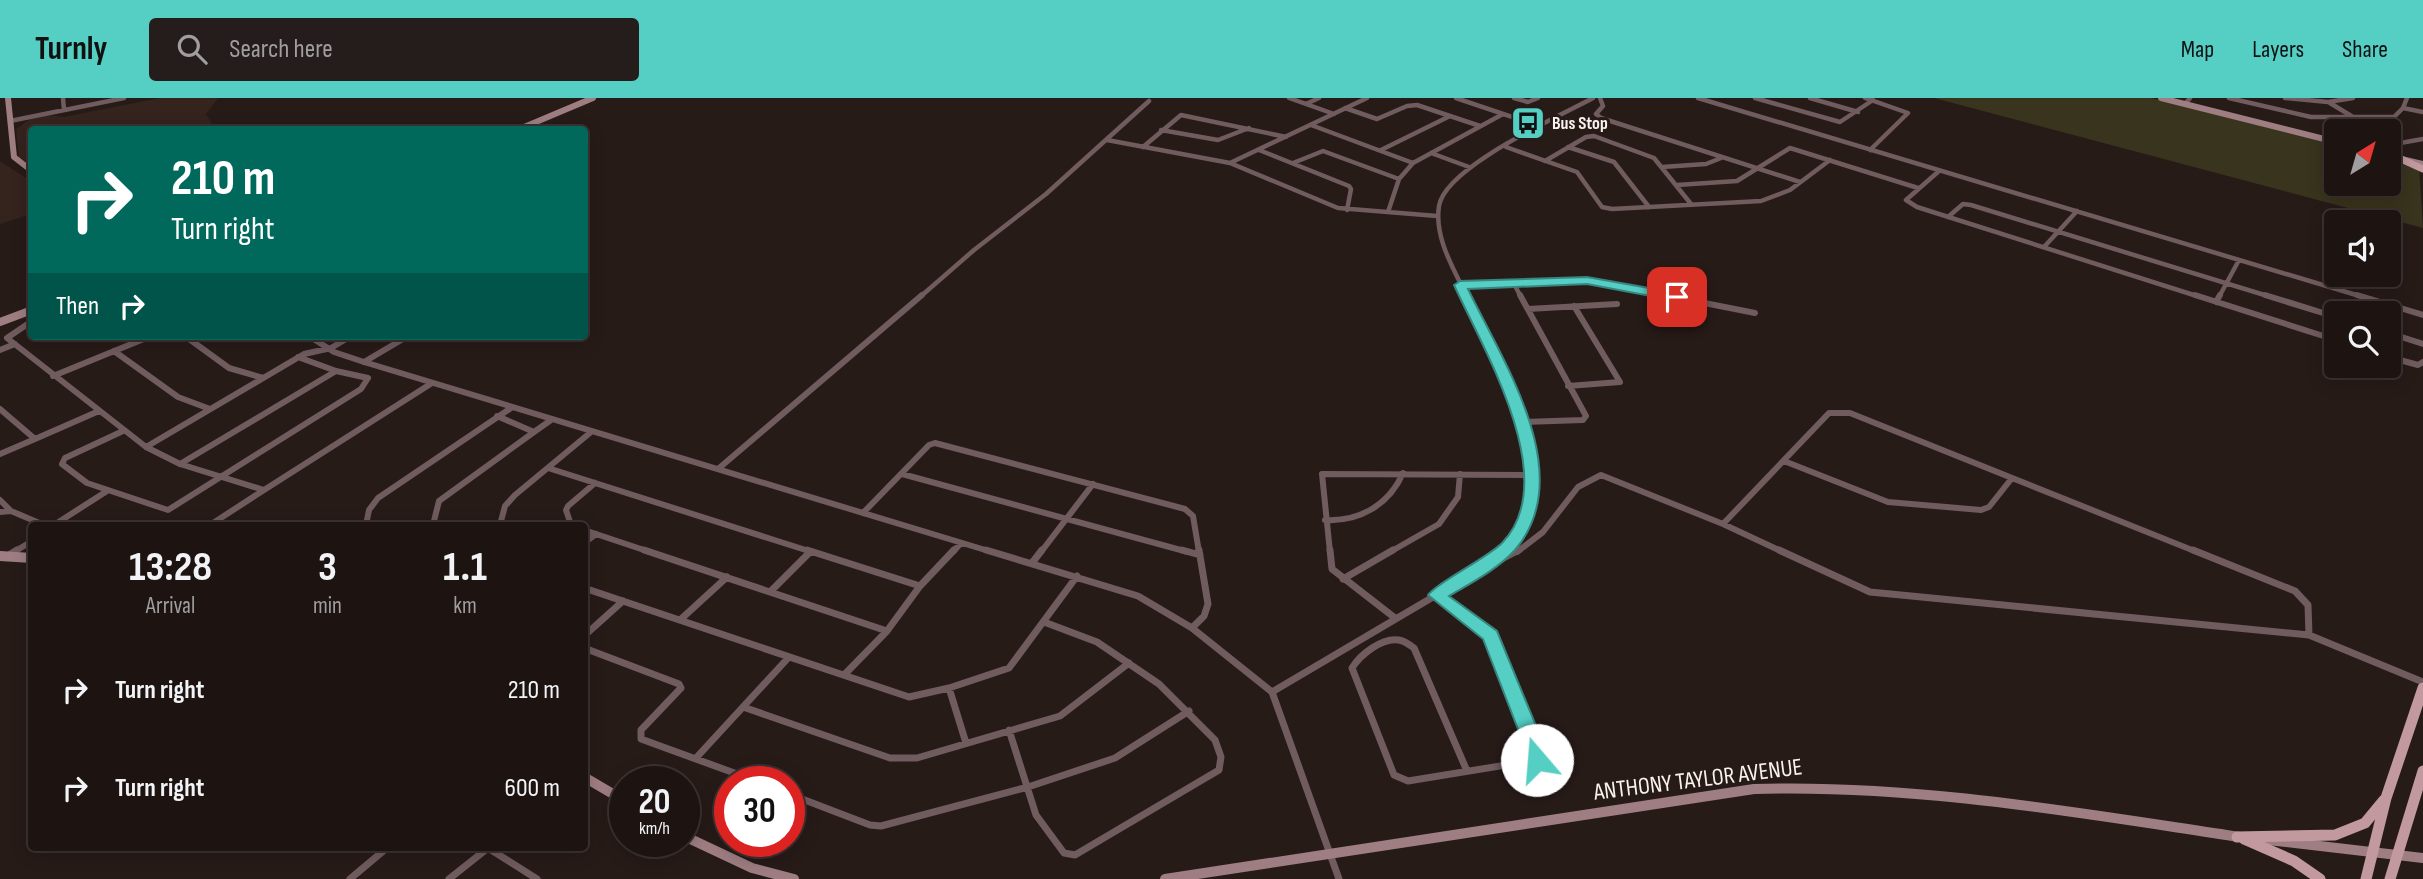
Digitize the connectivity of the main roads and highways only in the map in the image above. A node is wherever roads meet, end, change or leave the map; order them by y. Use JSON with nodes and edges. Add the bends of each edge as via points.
{"nodes":[{"id":1,"x":8,"y":98,"type":"edge"},
{"id":2,"x":593,"y":98,"type":"edge"},
{"id":3,"x":2161,"y":98,"type":"edge"},
{"id":4,"x":526,"y":126,"type":"edge"},
{"id":5,"x":2324,"y":139,"type":"edge"},
{"id":6,"x":2401,"y":157,"type":"edge"},
{"id":7,"x":2404,"y":158,"type":"junction"},
{"id":8,"x":2423,"y":161,"type":"edge"},
{"id":9,"x":28,"y":168,"type":"edge"},
{"id":10,"x":2423,"y":170,"type":"edge"},
{"id":11,"x":28,"y":312,"type":"edge"},
{"id":12,"x":0,"y":322,"type":"edge"},
{"id":13,"x":4,"y":556,"type":"edge"},
{"id":14,"x":28,"y":558,"type":"edge"},
{"id":15,"x":2423,"y":688,"type":"edge"},
{"id":16,"x":2423,"y":771,"type":"edge"},
{"id":17,"x":588,"y":779,"type":"edge"},
{"id":18,"x":609,"y":792,"type":"edge"},
{"id":19,"x":2386,"y":799,"type":"junction"},
{"id":20,"x":2237,"y":837,"type":"junction"},
{"id":21,"x":700,"y":844,"type":"edge"},
{"id":22,"x":2372,"y":853,"type":"junction"},
{"id":23,"x":2395,"y":856,"type":"junction"},
{"id":24,"x":2423,"y":858,"type":"edge"},
{"id":25,"x":794,"y":879,"type":"edge"},
{"id":26,"x":1165,"y":879,"type":"edge"},
{"id":27,"x":2320,"y":879,"type":"edge"},
{"id":28,"x":2366,"y":879,"type":"edge"},
{"id":29,"x":2389,"y":879,"type":"edge"}],
"edges":[{"from":1,"to":9,"type":"main road","via":[[14,157]]},
{"from":2,"to":4,"type":"main road"},
{"from":3,"to":5,"type":"main road"},
{"from":6,"to":7,"type":"main road"},
{"from":7,"to":8,"type":"main road"},
{"from":7,"to":10,"type":"main road"},
{"from":11,"to":12,"type":"main road"},
{"from":13,"to":14,"type":"main road"},
{"from":15,"to":19,"type":"main road"},
{"from":16,"to":23,"type":"main road"},
{"from":17,"to":18,"type":"main road"},
{"from":19,"to":20,"type":"main road","via":[[2365,823],[2335,835]]},
{"from":19,"to":22,"type":"main road"},
{"from":20,"to":22,"type":"main road","name":"ANTHONY TAYLOR AVENUE"},
{"from":20,"to":26,"type":"main road","name":"ANTHONY TAYLOR AVENUE","via":[[1998,802],[1863,787],[1798,786]]},
{"from":20,"to":27,"type":"main road","via":[[2294,861]]},
{"from":21,"to":25,"type":"main road","via":[[752,868]]},
{"from":22,"to":23,"type":"main road","name":"ANTHONY TAYLOR AVENUE"},
{"from":22,"to":28,"type":"main road"},
{"from":23,"to":24,"type":"main road","name":"ANTHONY TAYLOR AVENUE"},
{"from":23,"to":29,"type":"main road"}]}
